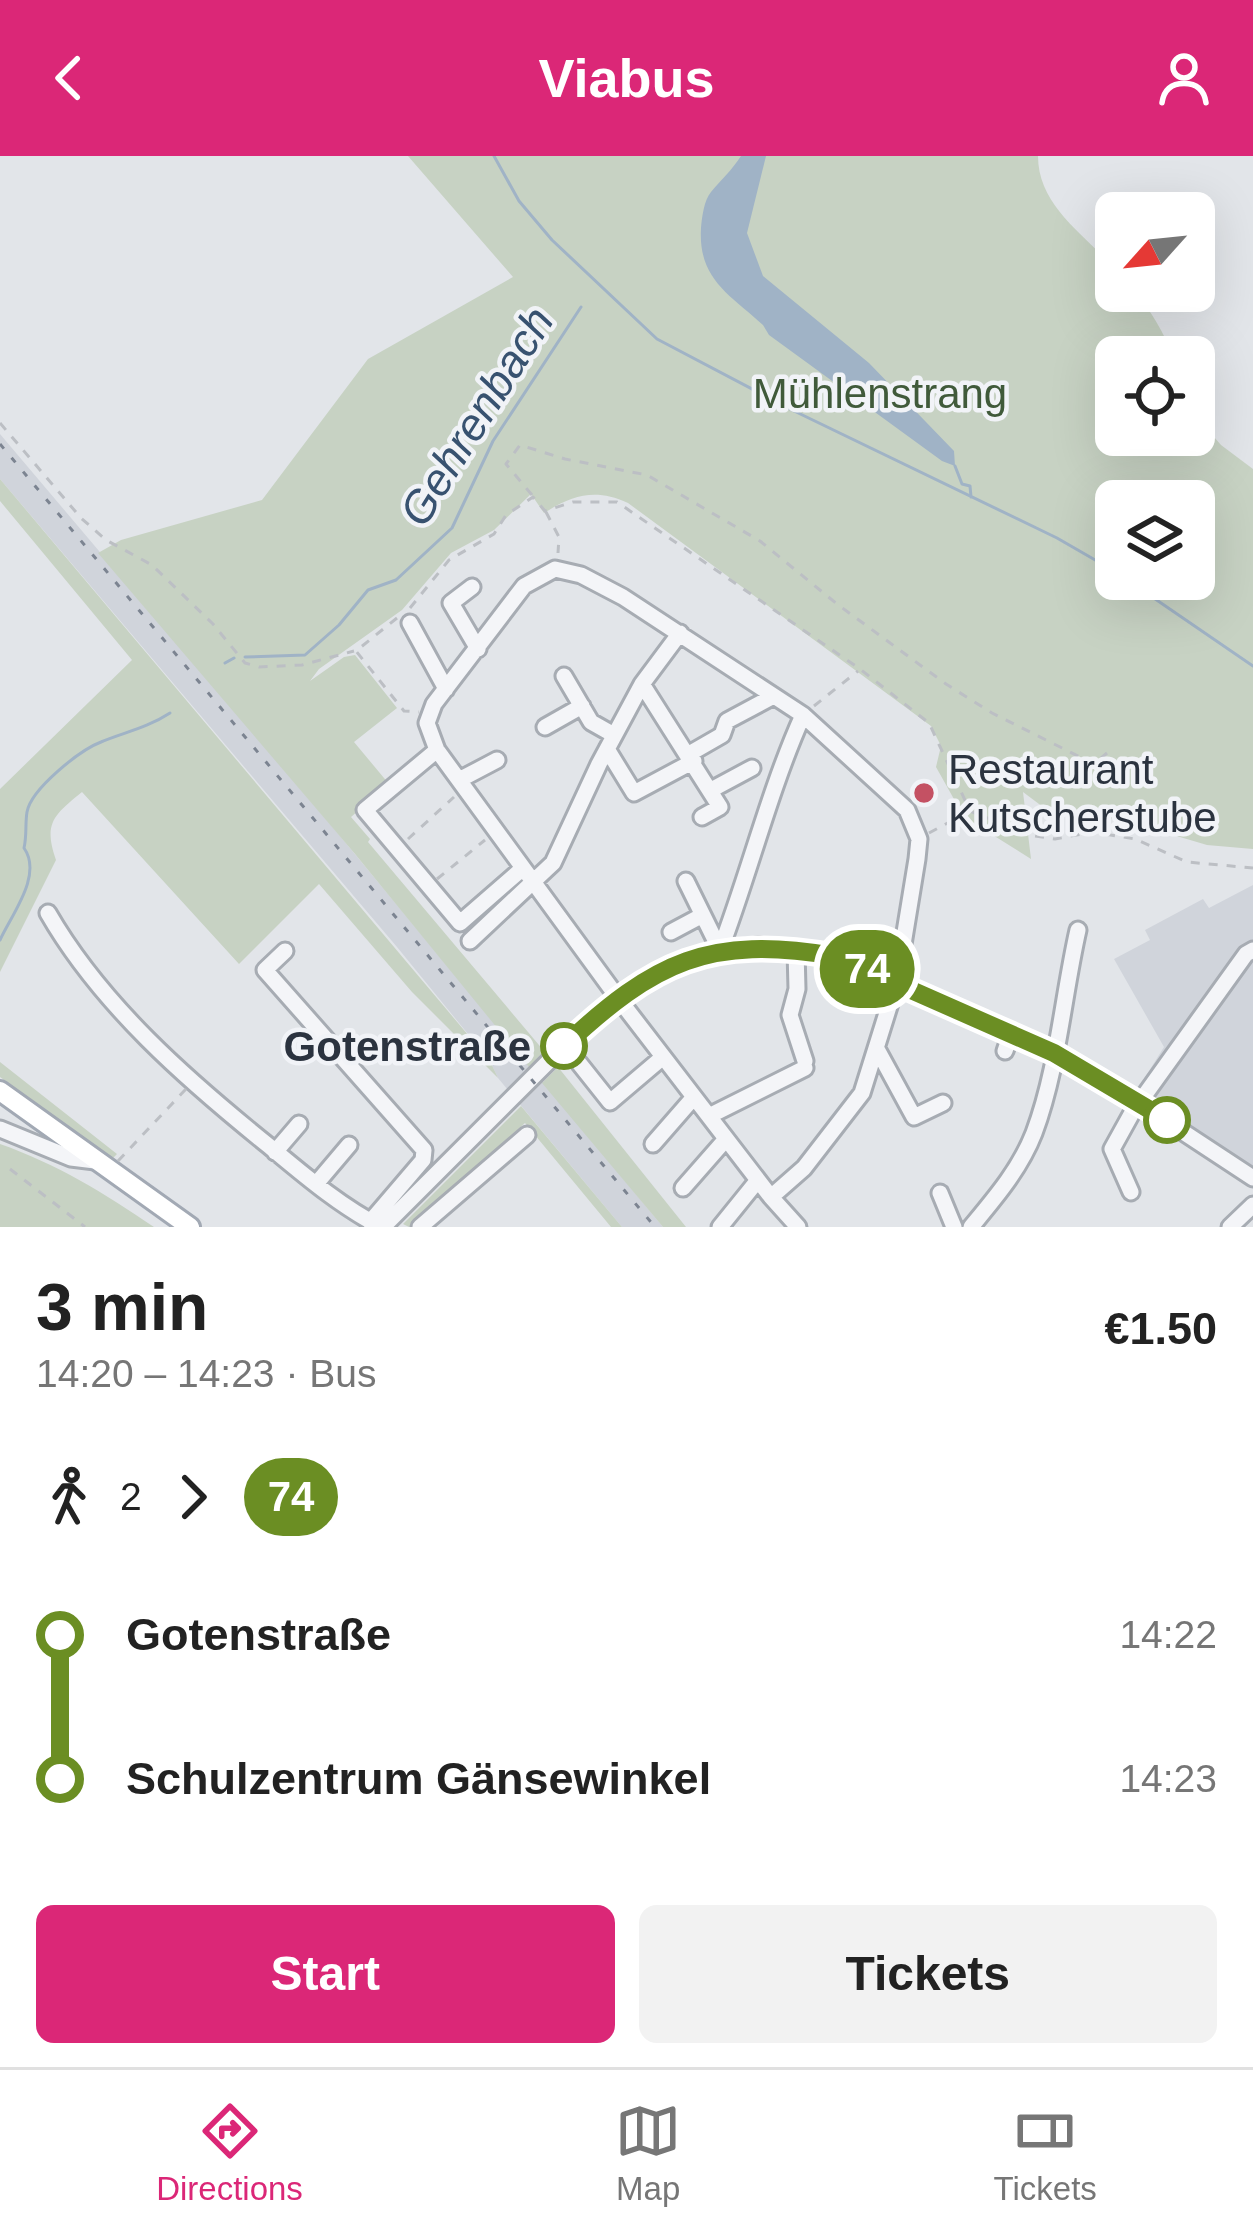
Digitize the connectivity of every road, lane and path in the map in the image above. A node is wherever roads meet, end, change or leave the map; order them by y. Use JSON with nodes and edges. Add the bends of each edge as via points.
{"nodes":[{"id":1,"x":0,"y":423,"type":"edge"},
{"id":2,"x":533,"y":496,"type":"dead end"},
{"id":3,"x":544,"y":511,"type":"dead end"},
{"id":4,"x":555,"y":569,"type":"junction"},
{"id":5,"x":472,"y":587,"type":"dead end"},
{"id":6,"x":410,"y":623,"type":"dead end"},
{"id":7,"x":680,"y":633,"type":"junction"},
{"id":8,"x":478,"y":649,"type":"junction"},
{"id":9,"x":356,"y":651,"type":"dead end"},
{"id":10,"x":860,"y":669,"type":"dead end"},
{"id":11,"x":564,"y":676,"type":"dead end"},
{"id":12,"x":642,"y":684,"type":"junction"},
{"id":13,"x":446,"y":689,"type":"junction"},
{"id":14,"x":772,"y":697,"type":"junction"},
{"id":15,"x":582,"y":706,"type":"junction"},
{"id":16,"x":803,"y":715,"type":"junction"},
{"id":17,"x":545,"y":727,"type":"dead end"},
{"id":18,"x":611,"y":742,"type":"junction"},
{"id":19,"x":436,"y":749,"type":"junction"},
{"id":20,"x":1107,"y":753,"type":"dead end"},
{"id":21,"x":691,"y":758,"type":"junction"},
{"id":22,"x":497,"y":760,"type":"dead end"},
{"id":23,"x":752,"y":768,"type":"dead end"},
{"id":24,"x":462,"y":784,"type":"junction"},
{"id":25,"x":710,"y":790,"type":"junction"},
{"id":26,"x":970,"y":811,"type":"dead end"},
{"id":27,"x":702,"y":817,"type":"dead end"},
{"id":28,"x":496,"y":831,"type":"junction"},
{"id":29,"x":919,"y":839,"type":"junction"},
{"id":30,"x":398,"y":849,"type":"junction"},
{"id":31,"x":528,"y":875,"type":"junction"},
{"id":32,"x":686,"y":881,"type":"dead end"},
{"id":33,"x":428,"y":885,"type":"junction"},
{"id":34,"x":48,"y":913,"type":"dead end"},
{"id":35,"x":701,"y":916,"type":"junction"},
{"id":36,"x":1078,"y":930,"type":"dead end"},
{"id":37,"x":671,"y":932,"type":"dead end"},
{"id":38,"x":470,"y":940,"type":"dead end"},
{"id":39,"x":720,"y":950,"type":"junction"},
{"id":40,"x":796,"y":950,"type":"junction"},
{"id":41,"x":1253,"y":950,"type":"edge"},
{"id":42,"x":285,"y":951,"type":"dead end"},
{"id":43,"x":897,"y":981,"type":"junction"},
{"id":44,"x":618,"y":998,"type":"junction"},
{"id":45,"x":1011,"y":1034,"type":"junction"},
{"id":46,"x":877,"y":1049,"type":"junction"},
{"id":47,"x":1005,"y":1051,"type":"dead end"},
{"id":48,"x":1054,"y":1053,"type":"junction"},
{"id":49,"x":663,"y":1057,"type":"junction"},
{"id":50,"x":579,"y":1063,"type":"dead end"},
{"id":51,"x":193,"y":1082,"type":"junction"},
{"id":52,"x":0,"y":1091,"type":"edge"},
{"id":53,"x":694,"y":1097,"type":"junction"},
{"id":54,"x":943,"y":1102,"type":"dead end"},
{"id":55,"x":1139,"y":1102,"type":"junction"},
{"id":56,"x":709,"y":1116,"type":"junction"},
{"id":57,"x":299,"y":1124,"type":"dead end"},
{"id":58,"x":0,"y":1130,"type":"edge"},
{"id":59,"x":527,"y":1135,"type":"dead end"},
{"id":60,"x":726,"y":1138,"type":"junction"},
{"id":61,"x":653,"y":1144,"type":"dead end"},
{"id":62,"x":349,"y":1145,"type":"dead end"},
{"id":63,"x":275,"y":1152,"type":"junction"},
{"id":64,"x":102,"y":1166,"type":"junction"},
{"id":65,"x":10,"y":1169,"type":"dead end"},
{"id":66,"x":1253,"y":1178,"type":"edge"},
{"id":67,"x":758,"y":1180,"type":"junction"},
{"id":68,"x":316,"y":1184,"type":"junction"},
{"id":69,"x":683,"y":1188,"type":"dead end"},
{"id":70,"x":1131,"y":1192,"type":"dead end"},
{"id":71,"x":940,"y":1193,"type":"dead end"},
{"id":72,"x":771,"y":1197,"type":"junction"},
{"id":73,"x":1253,"y":1205,"type":"edge"},
{"id":74,"x":378,"y":1225,"type":"edge"},
{"id":75,"x":792,"y":1225,"type":"edge"},
{"id":76,"x":85,"y":1227,"type":"edge"},
{"id":77,"x":190,"y":1227,"type":"edge"},
{"id":78,"x":420,"y":1227,"type":"edge"},
{"id":79,"x":720,"y":1227,"type":"edge"},
{"id":80,"x":954,"y":1227,"type":"edge"},
{"id":81,"x":971,"y":1227,"type":"edge"},
{"id":82,"x":1230,"y":1227,"type":"edge"}],
"edges":[{"from":1,"to":9,"type":"path","via":[[81,518],[152,565],[245,663],[302,665]]},
{"from":2,"to":20,"type":"path","via":[[506,464],[520,445],[647,475],[760,541],[992,713],[1094,764]]},
{"from":3,"to":4,"type":"path","via":[[559,537]]},
{"from":4,"to":7,"type":"street","via":[[581,574]]},
{"from":4,"to":8,"type":"street","via":[[524,586]]},
{"from":5,"to":8,"type":"street","via":[[451,603]]},
{"from":6,"to":13,"type":"street"},
{"from":7,"to":12,"type":"street"},
{"from":7,"to":14,"type":"street"},
{"from":8,"to":13,"type":"street"},
{"from":10,"to":16,"type":"path"},
{"from":11,"to":15,"type":"street"},
{"from":12,"to":18,"type":"street"},
{"from":12,"to":21,"type":"street"},
{"from":13,"to":19,"type":"street","via":[[428,724]]},
{"from":14,"to":16,"type":"street"},
{"from":14,"to":21,"type":"street","via":[[727,721],[722,736]]},
{"from":15,"to":17,"type":"street"},
{"from":15,"to":18,"type":"street"},
{"from":16,"to":29,"type":"street","via":[[907,810]]},
{"from":16,"to":39,"type":"street"},
{"from":18,"to":21,"type":"street","via":[[634,793]]},
{"from":18,"to":31,"type":"street","via":[[553,863]]},
{"from":19,"to":24,"type":"street"},
{"from":19,"to":30,"type":"street","via":[[365,810]]},
{"from":21,"to":25,"type":"street"},
{"from":22,"to":24,"type":"street"},
{"from":23,"to":25,"type":"street"},
{"from":24,"to":28,"type":"street"},
{"from":24,"to":30,"type":"path"},
{"from":25,"to":27,"type":"street","via":[[720,807]]},
{"from":26,"to":29,"type":"path"},
{"from":28,"to":31,"type":"street"},
{"from":28,"to":33,"type":"path"},
{"from":29,"to":43,"type":"street"},
{"from":30,"to":33,"type":"street"},
{"from":31,"to":33,"type":"street","via":[[460,922]]},
{"from":31,"to":38,"type":"street"},
{"from":31,"to":44,"type":"street"},
{"from":32,"to":35,"type":"street"},
{"from":34,"to":51,"type":"street","via":[[87,970]]},
{"from":35,"to":37,"type":"street"},
{"from":35,"to":39,"type":"street"},
{"from":36,"to":48,"type":"street"},
{"from":39,"to":40,"type":"street"},
{"from":39,"to":44,"type":"street","via":[[661,970]]},
{"from":40,"to":43,"type":"street"},
{"from":40,"to":56,"type":"street","via":[[790,1015],[805,1064]]},
{"from":41,"to":55,"type":"street"},
{"from":42,"to":74,"type":"street","via":[[265,970],[424,1150]]},
{"from":43,"to":45,"type":"street"},
{"from":43,"to":46,"type":"street"},
{"from":44,"to":49,"type":"street"},
{"from":44,"to":74,"type":"street"},
{"from":45,"to":47,"type":"street"},
{"from":45,"to":48,"type":"street"},
{"from":46,"to":54,"type":"street","via":[[914,1118]]},
{"from":46,"to":72,"type":"street","via":[[862,1093]]},
{"from":48,"to":55,"type":"street"},
{"from":48,"to":81,"type":"street","via":[[1034,1133],[1010,1180]]},
{"from":49,"to":50,"type":"street","via":[[610,1102]]},
{"from":49,"to":53,"type":"street"},
{"from":51,"to":63,"type":"street"},
{"from":51,"to":64,"type":"path"},
{"from":52,"to":64,"type":"main road"},
{"from":53,"to":56,"type":"street"},
{"from":53,"to":61,"type":"street"},
{"from":55,"to":66,"type":"street"},
{"from":55,"to":70,"type":"street","via":[[1112,1147]]},
{"from":56,"to":60,"type":"street"},
{"from":57,"to":63,"type":"street"},
{"from":58,"to":64,"type":"street"},
{"from":59,"to":78,"type":"street"},
{"from":60,"to":67,"type":"street"},
{"from":60,"to":69,"type":"street"},
{"from":62,"to":68,"type":"street"},
{"from":63,"to":68,"type":"street"},
{"from":64,"to":77,"type":"main road"},
{"from":65,"to":76,"type":"path"},
{"from":67,"to":72,"type":"street"},
{"from":67,"to":79,"type":"street"},
{"from":68,"to":74,"type":"street"},
{"from":71,"to":80,"type":"street"},
{"from":72,"to":75,"type":"street"},
{"from":73,"to":82,"type":"street"}]}
